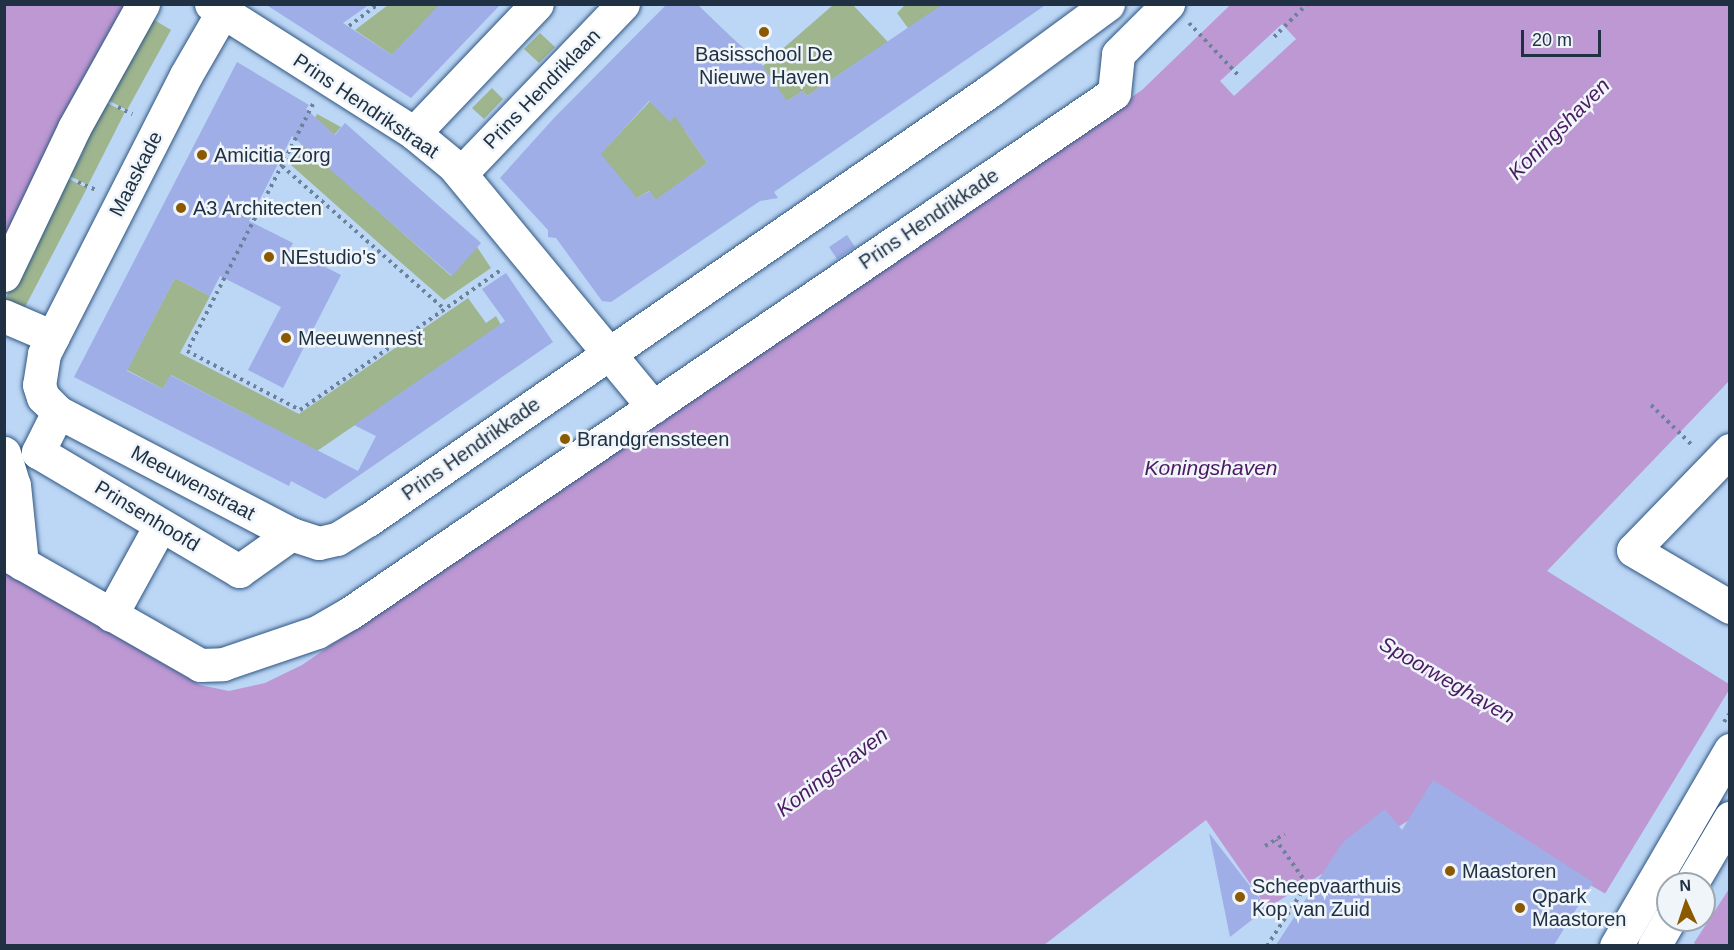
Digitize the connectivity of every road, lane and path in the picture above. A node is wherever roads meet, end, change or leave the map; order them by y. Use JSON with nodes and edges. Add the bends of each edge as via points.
{"nodes":[{"id":1,"x":144,"y":4,"type":"edge"},
{"id":2,"x":378,"y":4,"type":"edge"},
{"id":3,"x":537,"y":4,"type":"edge"},
{"id":4,"x":623,"y":4,"type":"edge"},
{"id":5,"x":1108,"y":4,"type":"edge"},
{"id":6,"x":1307,"y":4,"type":"edge"},
{"id":7,"x":220,"y":7,"type":"edge"},
{"id":8,"x":1177,"y":12,"type":"edge"},
{"id":9,"x":349,"y":26,"type":"dead end"},
{"id":10,"x":1274,"y":37,"type":"dead end"},
{"id":11,"x":324,"y":77,"type":"junction"},
{"id":12,"x":1240,"y":77,"type":"dead end"},
{"id":13,"x":93,"y":94,"type":"junction"},
{"id":14,"x":159,"y":128,"type":"junction"},
{"id":15,"x":414,"y":133,"type":"junction"},
{"id":16,"x":282,"y":166,"type":"junction"},
{"id":17,"x":53,"y":170,"type":"junction"},
{"id":18,"x":461,"y":173,"type":"junction"},
{"id":19,"x":122,"y":203,"type":"junction"},
{"id":20,"x":526,"y":252,"type":"junction"},
{"id":21,"x":4,"y":275,"type":"edge"},
{"id":22,"x":444,"y":309,"type":"junction"},
{"id":23,"x":4,"y":316,"type":"edge"},
{"id":24,"x":53,"y":338,"type":"junction"},
{"id":25,"x":610,"y":353,"type":"junction"},
{"id":26,"x":1651,"y":405,"type":"dead end"},
{"id":27,"x":653,"y":407,"type":"junction"},
{"id":28,"x":58,"y":412,"type":"junction"},
{"id":29,"x":1697,"y":450,"type":"dead end"},
{"id":30,"x":1730,"y":450,"type":"edge"},
{"id":31,"x":4,"y":453,"type":"edge"},
{"id":32,"x":291,"y":534,"type":"junction"},
{"id":33,"x":155,"y":535,"type":"dead end"},
{"id":34,"x":331,"y":542,"type":"joint"},
{"id":35,"x":13,"y":558,"type":"edge"},
{"id":36,"x":1730,"y":607,"type":"edge"},
{"id":37,"x":111,"y":615,"type":"junction"},
{"id":38,"x":1730,"y":750,"type":"edge"},
{"id":39,"x":1730,"y":818,"type":"edge"},
{"id":40,"x":1285,"y":834,"type":"dead end"},
{"id":41,"x":1276,"y":840,"type":"junction"},
{"id":42,"x":1265,"y":846,"type":"dead end"},
{"id":43,"x":1698,"y":872,"type":"edge"},
{"id":44,"x":1662,"y":932,"type":"edge"},
{"id":45,"x":1620,"y":939,"type":"edge"},
{"id":46,"x":1267,"y":945,"type":"edge"},
{"id":47,"x":1654,"y":945,"type":"edge"}],
"edges":[{"from":1,"to":13,"type":"street"},
{"from":2,"to":9,"type":"path"},
{"from":3,"to":15,"type":"street"},
{"from":4,"to":18,"type":"street","name":"Prins Hendriklaan"},
{"from":5,"to":25,"type":"street","name":"Prins Hendrikkade","via":[[1042,55]]},
{"from":6,"to":10,"type":"path"},
{"from":7,"to":11,"type":"street","name":"Prins Hendrikstraat"},
{"from":7,"to":14,"type":"street","name":"Maaskade"},
{"from":8,"to":12,"type":"path"},
{"from":8,"to":27,"type":"street","name":"Prins Hendrikkade","via":[[1118,54],[1114,93]]},
{"from":11,"to":15,"type":"street","name":"Prins Hendrikstraat"},
{"from":11,"to":16,"type":"path"},
{"from":13,"to":14,"type":"path"},
{"from":13,"to":17,"type":"street"},
{"from":14,"to":19,"type":"street","name":"Maaskade"},
{"from":15,"to":18,"type":"street","name":"Prins Hendrikstraat"},
{"from":16,"to":22,"type":"path"},
{"from":16,"to":22,"type":"path","via":[[187,351],[300,410]]},
{"from":17,"to":19,"type":"path"},
{"from":17,"to":21,"type":"street"},
{"from":18,"to":20,"type":"street","name":"Prins Hendrikstraat"},
{"from":19,"to":24,"type":"street","name":"Maaskade"},
{"from":20,"to":22,"type":"path"},
{"from":20,"to":25,"type":"street","name":"Prins Hendrikstraat"},
{"from":23,"to":24,"type":"street"},
{"from":24,"to":28,"type":"street","name":"Maaskade","via":[[38,378],[43,397]]},
{"from":25,"to":27,"type":"street"},
{"from":25,"to":34,"type":"street","name":"Prins Hendrikkade"},
{"from":26,"to":29,"type":"path"},
{"from":27,"to":37,"type":"street","name":"Prins Hendrikkade","via":[[317,632],[213,666],[194,663]]},
{"from":28,"to":32,"type":"street","name":"Meeuwenstraat"},
{"from":28,"to":32,"type":"street","name":"Prinsenhoofd","via":[[38,452],[239,571]]},
{"from":30,"to":36,"type":"street","via":[[1634,550]]},
{"from":31,"to":35,"type":"street","via":[[14,485]]},
{"from":32,"to":34,"type":"street","name":"Meeuwenstraat","via":[[313,543]]},
{"from":33,"to":37,"type":"street","name":"Prinsenhoofd"},
{"from":35,"to":37,"type":"street"},
{"from":38,"to":45,"type":"street"},
{"from":39,"to":43,"type":"street"},
{"from":40,"to":41,"type":"path"},
{"from":41,"to":42,"type":"path"},
{"from":41,"to":46,"type":"path","via":[[1306,884]]},
{"from":44,"to":47,"type":"street"}]}
